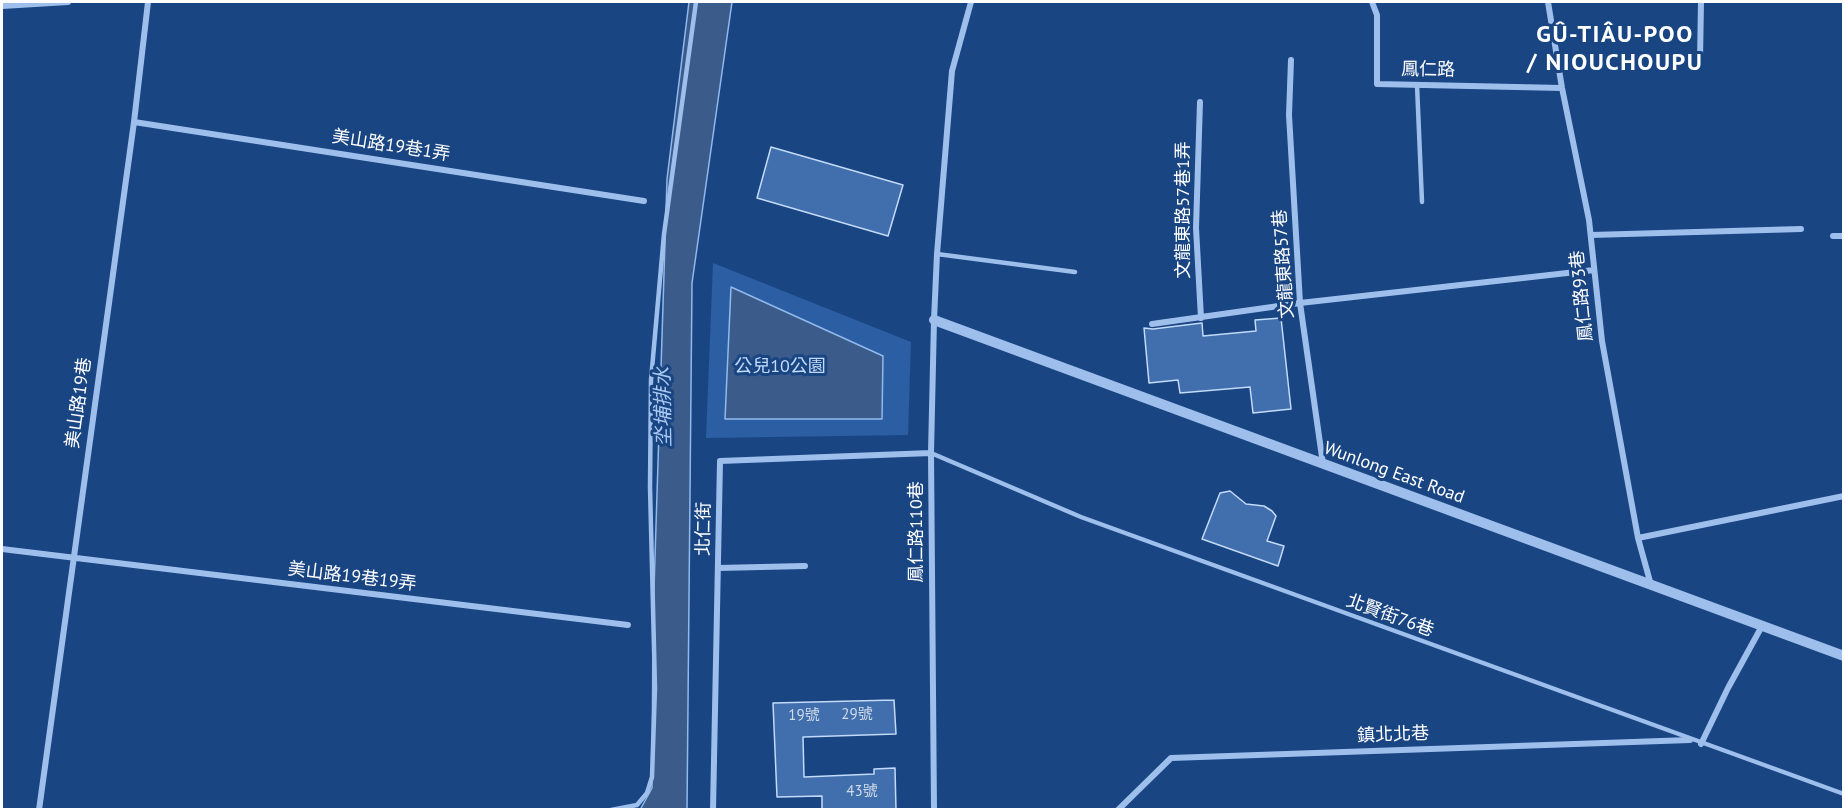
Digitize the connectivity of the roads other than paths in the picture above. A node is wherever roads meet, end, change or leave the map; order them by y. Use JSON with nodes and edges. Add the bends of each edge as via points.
{"nodes":[{"id":1,"x":68,"y":2,"type":"edge"},
{"id":2,"x":148,"y":2,"type":"edge"},
{"id":3,"x":696,"y":2,"type":"edge"},
{"id":4,"x":971,"y":2,"type":"edge"},
{"id":5,"x":1372,"y":2,"type":"edge"},
{"id":6,"x":1548,"y":2,"type":"edge"},
{"id":7,"x":1701,"y":2,"type":"edge"},
{"id":8,"x":2,"y":6,"type":"edge"},
{"id":9,"x":1291,"y":60,"type":"dead end"},
{"id":10,"x":1700,"y":60,"type":"dead end"},
{"id":11,"x":1416,"y":85,"type":"junction"},
{"id":12,"x":1562,"y":88,"type":"junction"},
{"id":13,"x":1200,"y":102,"type":"dead end"},
{"id":14,"x":134,"y":122,"type":"junction"},
{"id":15,"x":644,"y":201,"type":"dead end"},
{"id":16,"x":1422,"y":202,"type":"dead end"},
{"id":17,"x":1802,"y":229,"type":"dead end"},
{"id":18,"x":1591,"y":235,"type":"junction"},
{"id":19,"x":1833,"y":236,"type":"dead end"},
{"id":20,"x":1844,"y":236,"type":"edge"},
{"id":21,"x":937,"y":254,"type":"junction"},
{"id":22,"x":1594,"y":270,"type":"junction"},
{"id":23,"x":1075,"y":272,"type":"dead end"},
{"id":24,"x":1300,"y":303,"type":"junction"},
{"id":25,"x":1201,"y":318,"type":"junction"},
{"id":26,"x":934,"y":320,"type":"junction"},
{"id":27,"x":1152,"y":324,"type":"dead end"},
{"id":28,"x":931,"y":453,"type":"junction"},
{"id":29,"x":1323,"y":464,"type":"junction"},
{"id":30,"x":1844,"y":496,"type":"edge"},
{"id":31,"x":1638,"y":538,"type":"junction"},
{"id":32,"x":2,"y":549,"type":"edge"},
{"id":33,"x":72,"y":559,"type":"junction"},
{"id":34,"x":805,"y":566,"type":"dead end"},
{"id":35,"x":718,"y":568,"type":"junction"},
{"id":36,"x":1651,"y":585,"type":"junction"},
{"id":37,"x":628,"y":625,"type":"dead end"},
{"id":38,"x":1762,"y":626,"type":"junction"},
{"id":39,"x":1844,"y":656,"type":"edge"},
{"id":40,"x":1690,"y":740,"type":"junction"},
{"id":41,"x":1701,"y":744,"type":"junction"},
{"id":42,"x":1844,"y":794,"type":"edge"},
{"id":43,"x":39,"y":810,"type":"edge"},
{"id":44,"x":611,"y":810,"type":"edge"},
{"id":45,"x":713,"y":810,"type":"edge"},
{"id":46,"x":934,"y":810,"type":"edge"},
{"id":47,"x":1118,"y":810,"type":"edge"}],
"edges":[{"from":1,"to":8,"type":"street"},
{"from":2,"to":14,"type":"street","name":"美山路19巷"},
{"from":3,"to":44,"type":"lane","via":[[664,234],[651,380],[655,688],[652,777],[647,793],[637,805]]},
{"from":4,"to":21,"type":"street","name":"鳳仁路110巷","via":[[952,71]]},
{"from":5,"to":11,"type":"street","name":"鳳仁路","via":[[1377,15],[1377,84]]},
{"from":6,"to":12,"type":"street","name":"鳳仁路93巷"},
{"from":7,"to":10,"type":"street"},
{"from":9,"to":24,"type":"street","name":"文龍東路57巷","via":[[1289,115]]},
{"from":11,"to":12,"type":"street","name":"鳳仁路"},
{"from":11,"to":16,"type":"lane"},
{"from":12,"to":18,"type":"street","name":"鳳仁路93巷"},
{"from":13,"to":25,"type":"street","name":"文龍東路57巷1弄","via":[[1196,228]]},
{"from":14,"to":15,"type":"street","name":"美山路19巷1弄"},
{"from":14,"to":33,"type":"street","name":"美山路19巷"},
{"from":17,"to":18,"type":"street"},
{"from":18,"to":22,"type":"street","name":"鳳仁路93巷"},
{"from":19,"to":20,"type":"street"},
{"from":21,"to":23,"type":"lane"},
{"from":21,"to":26,"type":"street","name":"鳳仁路110巷"},
{"from":22,"to":24,"type":"street"},
{"from":22,"to":31,"type":"street","name":"鳳仁路93巷","via":[[1602,341]]},
{"from":24,"to":25,"type":"street"},
{"from":24,"to":29,"type":"street","name":"文龍東路57巷"},
{"from":25,"to":27,"type":"street"},
{"from":26,"to":28,"type":"street","name":"鳳仁路110巷"},
{"from":26,"to":29,"type":"street","name":"Wunlong East Road"},
{"from":28,"to":35,"type":"street","name":"北仁街","via":[[720,461]]},
{"from":28,"to":40,"type":"lane","name":"北賢街76巷","via":[[1081,517]]},
{"from":28,"to":46,"type":"street","name":"鳳仁路110巷"},
{"from":29,"to":36,"type":"street","name":"Wunlong East Road"},
{"from":30,"to":31,"type":"street"},
{"from":31,"to":36,"type":"street","name":"鳳仁路93巷"},
{"from":32,"to":33,"type":"street","name":"美山路19巷19弄"},
{"from":33,"to":37,"type":"street","name":"美山路19巷19弄"},
{"from":33,"to":43,"type":"street","name":"美山路19巷"},
{"from":34,"to":35,"type":"street"},
{"from":35,"to":45,"type":"street","name":"北仁街"},
{"from":36,"to":38,"type":"street","name":"Wunlong East Road"},
{"from":38,"to":39,"type":"street","name":"Wunlong East Road"},
{"from":38,"to":41,"type":"street"},
{"from":40,"to":41,"type":"lane","name":"北賢街76巷"},
{"from":40,"to":47,"type":"street","name":"鎮北北巷","via":[[1171,758]]},
{"from":41,"to":42,"type":"lane","name":"北賢街76巷"}]}
